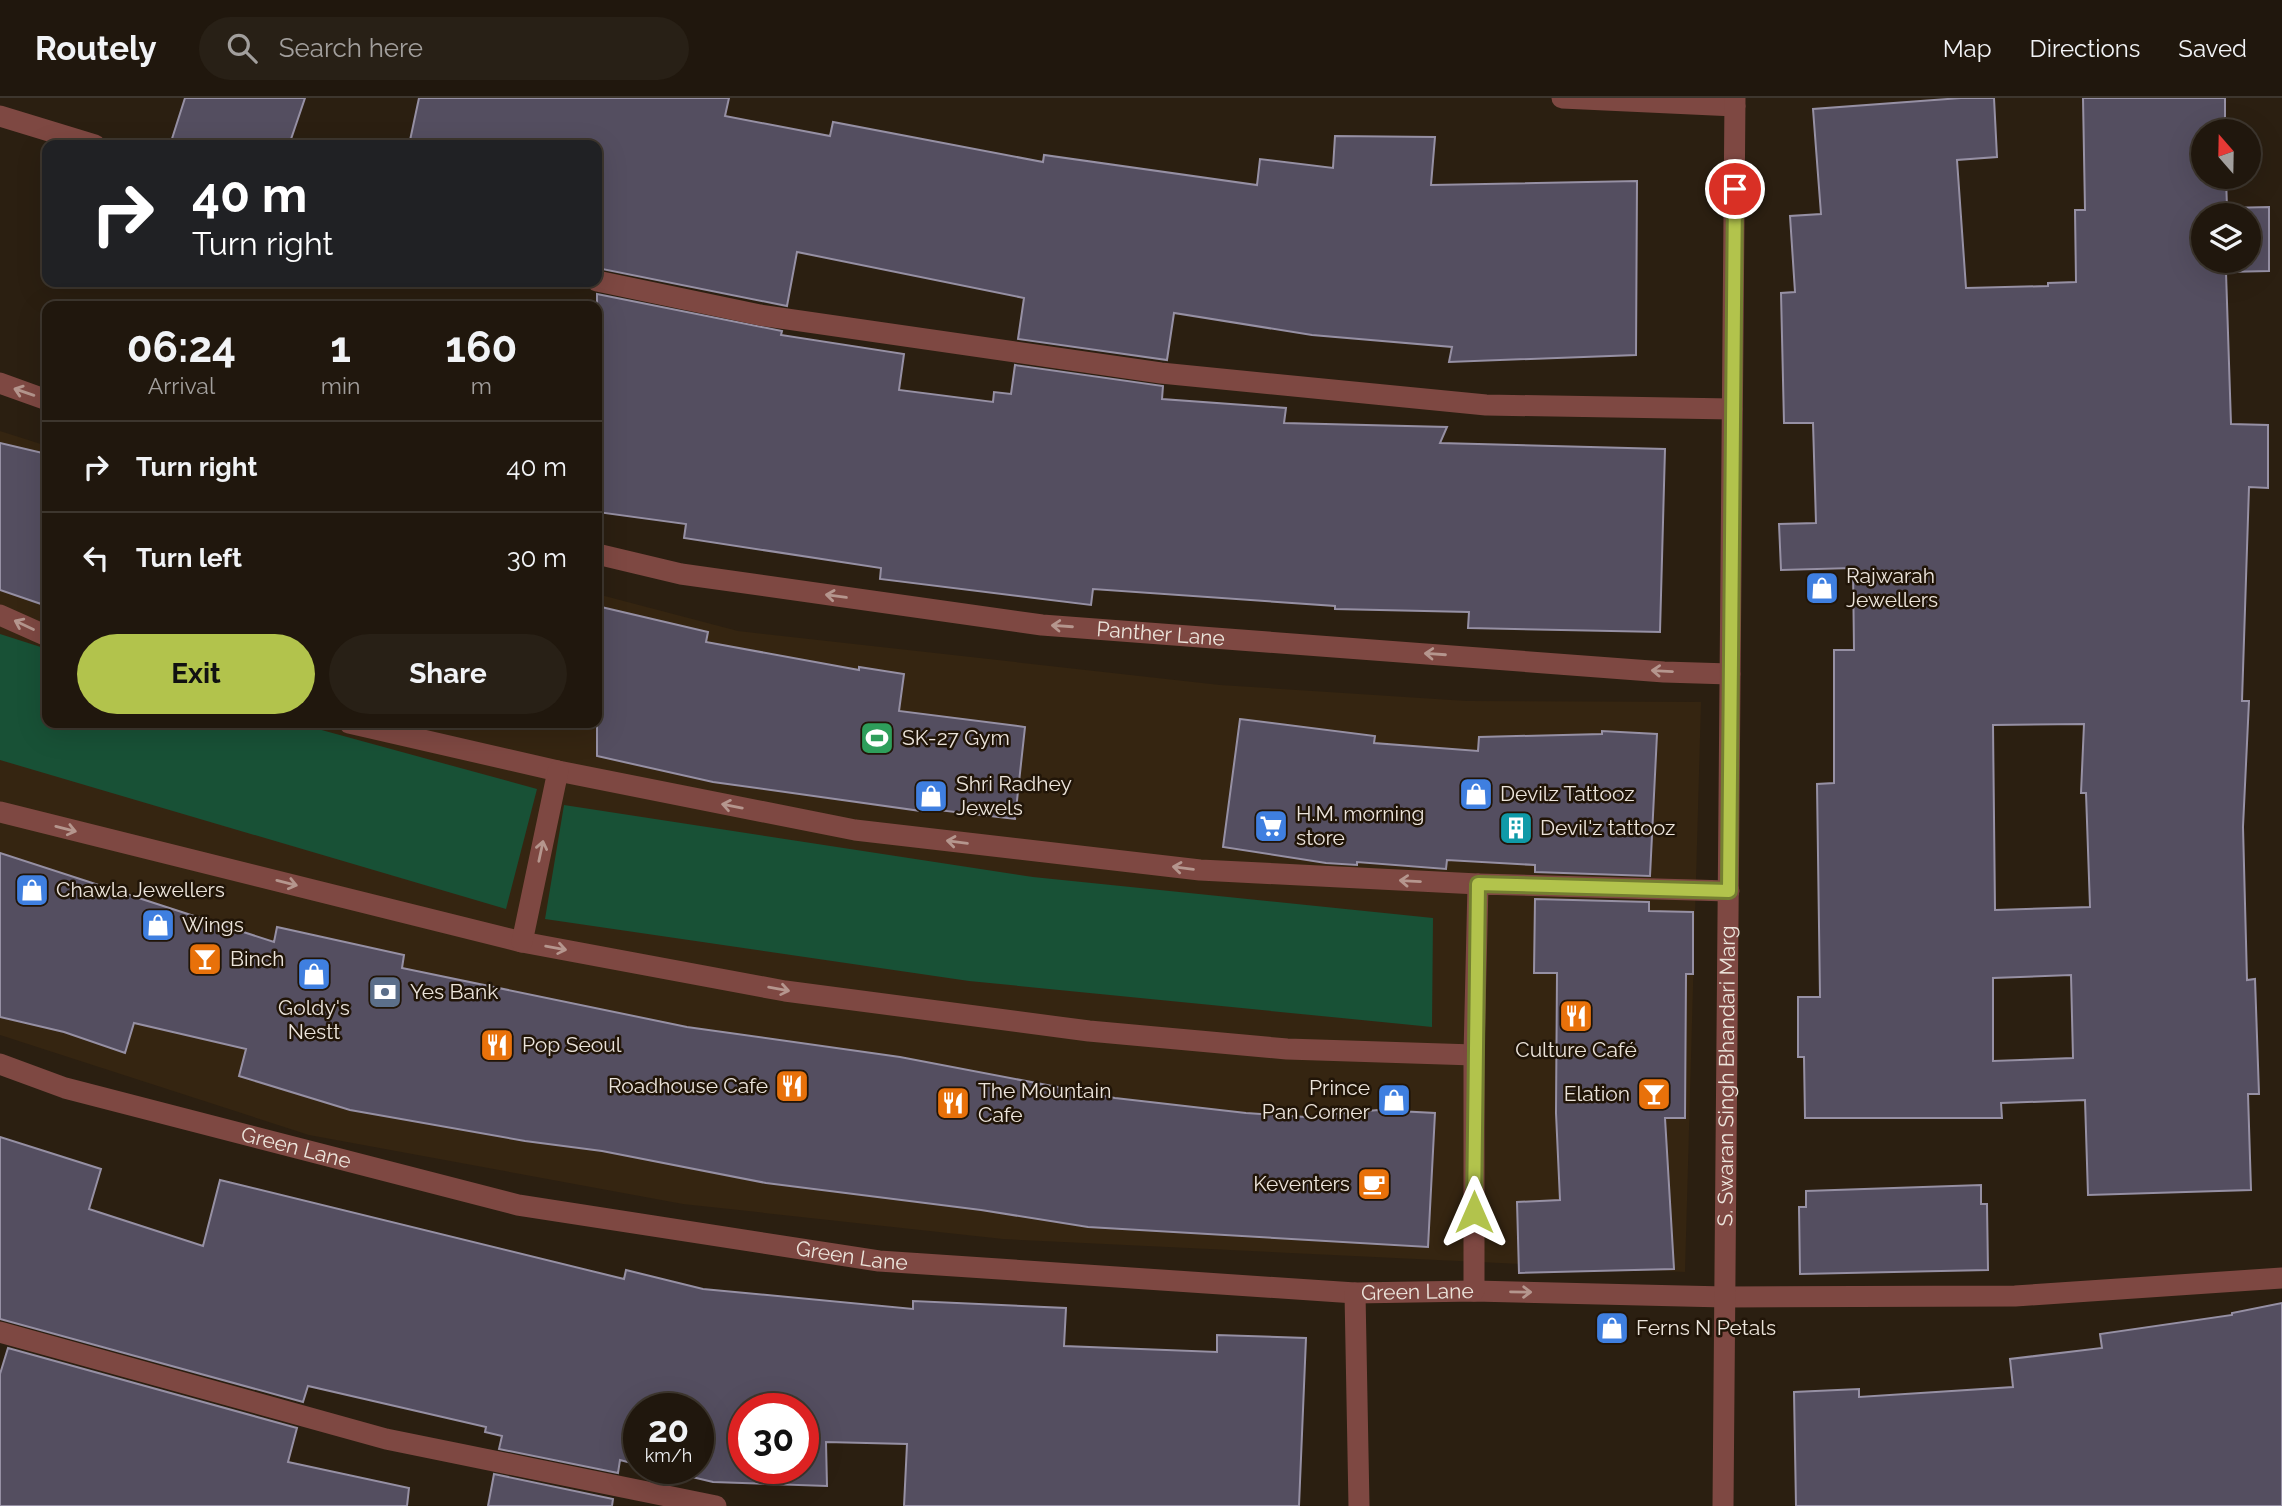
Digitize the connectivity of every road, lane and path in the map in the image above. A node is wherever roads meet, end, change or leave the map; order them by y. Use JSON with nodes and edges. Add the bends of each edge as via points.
{"nodes":[{"id":1,"x":1562,"y":98,"type":"edge"},
{"id":2,"x":1735,"y":102,"type":"edge"},
{"id":3,"x":0,"y":116,"type":"edge"},
{"id":4,"x":79,"y":140,"type":"edge"},
{"id":5,"x":602,"y":282,"type":"edge"},
{"id":6,"x":0,"y":383,"type":"edge"},
{"id":7,"x":42,"y":398,"type":"edge"},
{"id":8,"x":1732,"y":409,"type":"junction"},
{"id":9,"x":602,"y":555,"type":"edge"},
{"id":10,"x":0,"y":615,"type":"edge"},
{"id":11,"x":42,"y":634,"type":"edge"},
{"id":12,"x":1730,"y":674,"type":"junction"},
{"id":13,"x":371,"y":728,"type":"edge"},
{"id":14,"x":558,"y":771,"type":"junction"},
{"id":15,"x":0,"y":812,"type":"edge"},
{"id":16,"x":1478,"y":884,"type":"junction"},
{"id":17,"x":1729,"y":891,"type":"junction"},
{"id":18,"x":522,"y":942,"type":"junction"},
{"id":19,"x":1474,"y":1055,"type":"junction"},
{"id":20,"x":0,"y":1064,"type":"edge"},
{"id":21,"x":2282,"y":1278,"type":"edge"},
{"id":22,"x":1475,"y":1291,"type":"junction"},
{"id":23,"x":1355,"y":1293,"type":"junction"},
{"id":24,"x":1725,"y":1297,"type":"junction"},
{"id":25,"x":0,"y":1332,"type":"edge"},
{"id":26,"x":716,"y":1506,"type":"edge"},
{"id":27,"x":1359,"y":1506,"type":"edge"},
{"id":28,"x":1723,"y":1506,"type":"edge"}],
"edges":[{"from":1,"to":2,"type":"street"},
{"from":2,"to":8,"type":"street","name":"S. Swaran Singh Bhandari Marg"},
{"from":3,"to":4,"type":"street"},
{"from":5,"to":8,"type":"street","via":[[760,315],[1161,373],[1486,405]]},
{"from":7,"to":6,"type":"street","one_way":true},
{"from":8,"to":12,"type":"street","name":"S. Swaran Singh Bhandari Marg"},
{"from":12,"to":9,"type":"street","name":"Panther Lane","one_way":true,"via":[[1042,625],[681,574]]},
{"from":11,"to":10,"type":"street","one_way":true},
{"from":12,"to":17,"type":"street","name":"S. Swaran Singh Bhandari Marg"},
{"from":13,"to":14,"type":"street"},
{"from":16,"to":14,"type":"street","one_way":true,"via":[[1200,870],[855,830]]},
{"from":18,"to":14,"type":"street","one_way":true},
{"from":15,"to":18,"type":"street","one_way":true},
{"from":16,"to":17,"type":"street"},
{"from":16,"to":19,"type":"street"},
{"from":17,"to":24,"type":"street","name":"S. Swaran Singh Bhandari Marg"},
{"from":18,"to":19,"type":"street","one_way":true,"via":[[785,991],[1088,1031],[1287,1049]]},
{"from":19,"to":22,"type":"street"},
{"from":20,"to":23,"type":"street","name":"Green Lane","via":[[65,1088],[518,1205],[879,1261]]},
{"from":21,"to":24,"type":"street","name":"Green Lane","via":[[2015,1296]]},
{"from":22,"to":23,"type":"street","name":"Green Lane"},
{"from":22,"to":24,"type":"street","name":"Green Lane","one_way":true},
{"from":23,"to":27,"type":"street"},
{"from":24,"to":28,"type":"street","name":"S. Swaran Singh Bhandari Marg"},
{"from":25,"to":26,"type":"street","via":[[386,1439]]}]}
